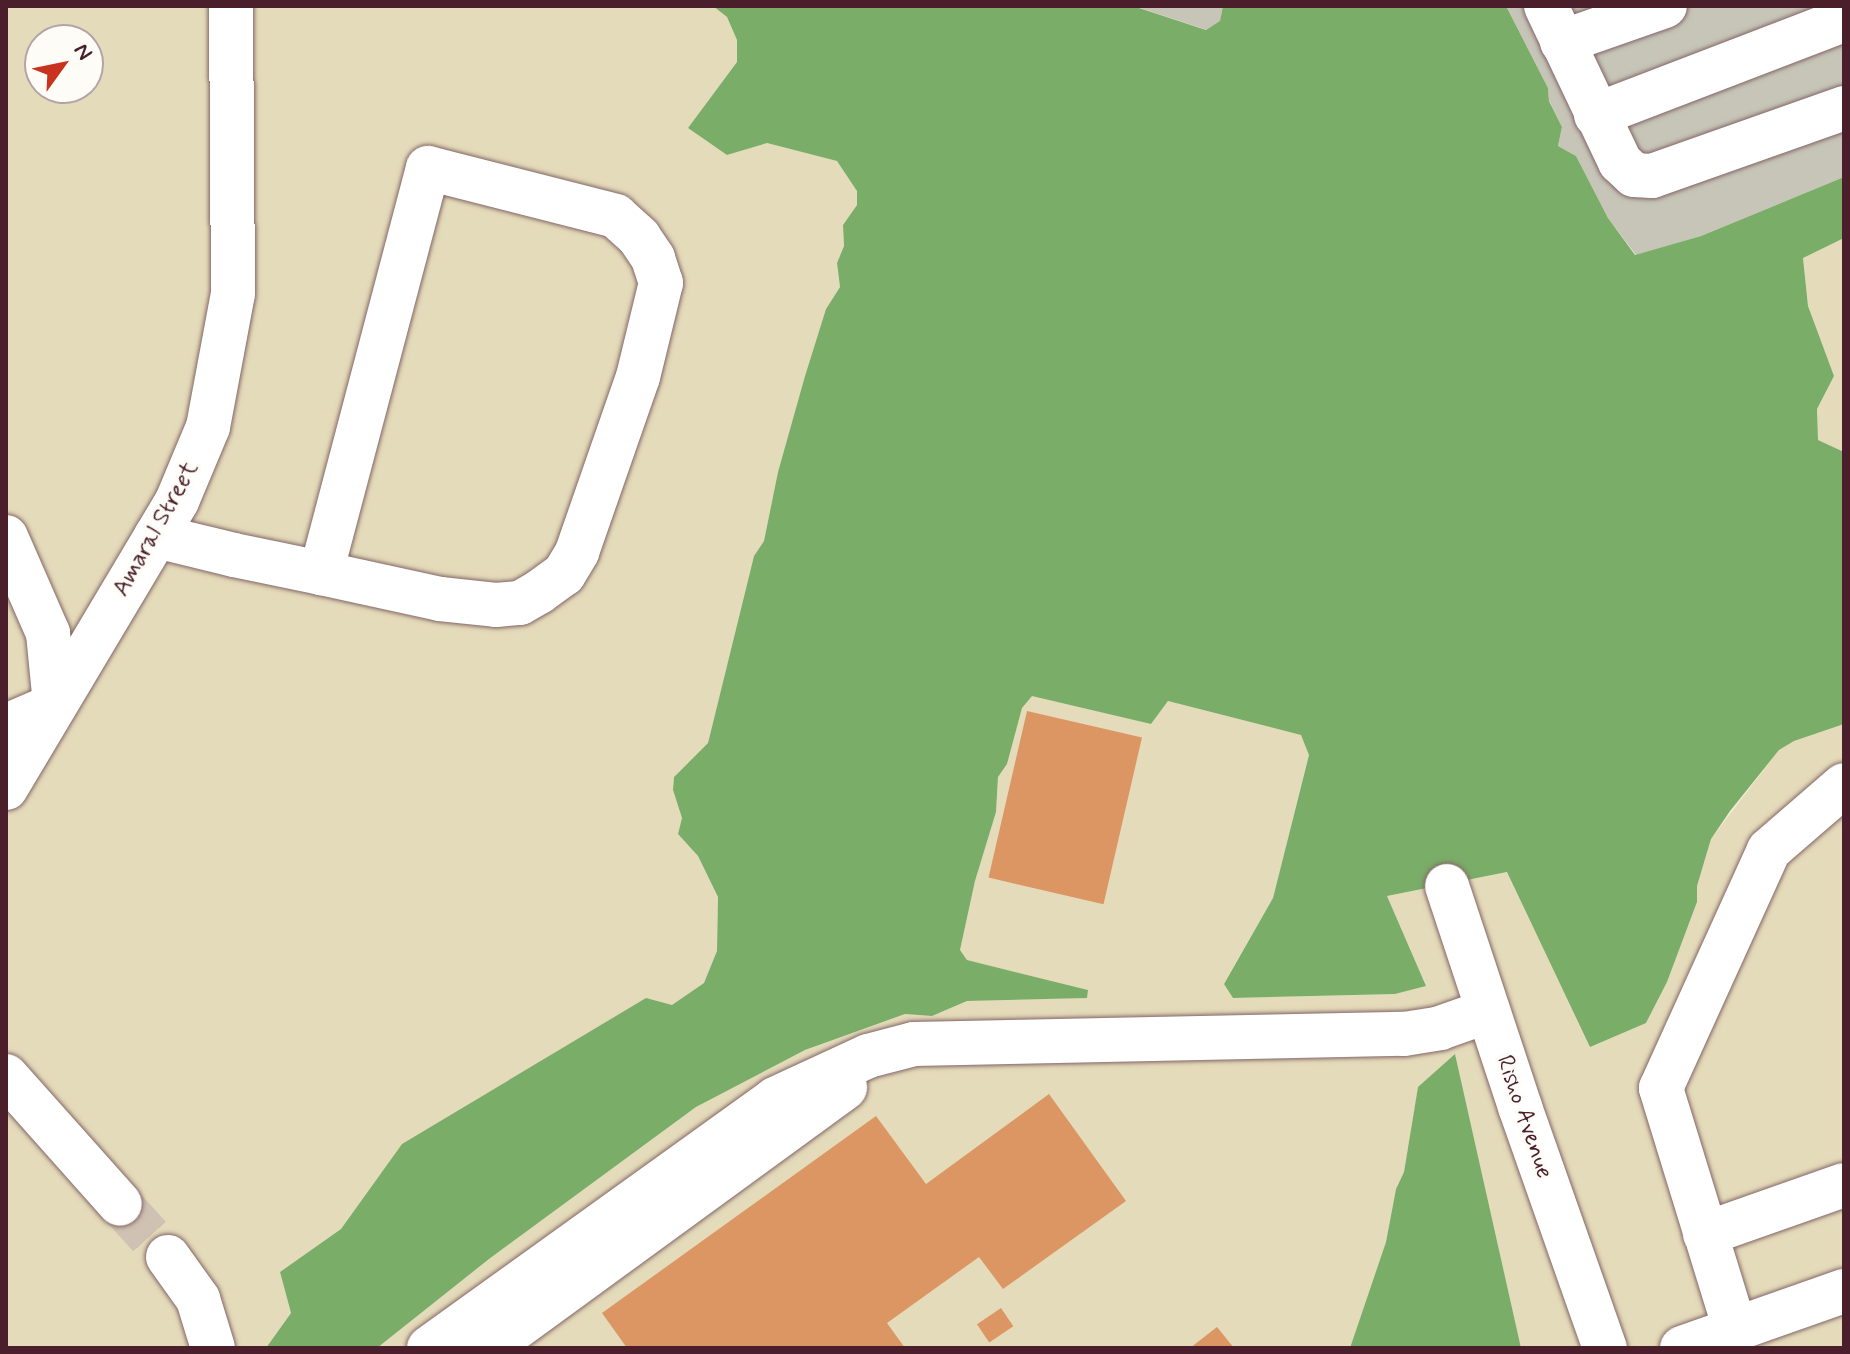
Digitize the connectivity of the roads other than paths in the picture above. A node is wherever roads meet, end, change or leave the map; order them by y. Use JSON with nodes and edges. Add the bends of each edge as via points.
{"nodes":[{"id":1,"x":231,"y":6,"type":"edge"},
{"id":2,"x":1665,"y":6,"type":"edge"},
{"id":3,"x":1844,"y":20,"type":"edge"},
{"id":4,"x":1554,"y":24,"type":"edge"},
{"id":5,"x":1844,"y":108,"type":"edge"},
{"id":6,"x":1596,"y":115,"type":"junction"},
{"id":7,"x":156,"y":536,"type":"junction"},
{"id":8,"x":6,"y":537,"type":"edge"},
{"id":9,"x":321,"y":573,"type":"junction"},
{"id":10,"x":55,"y":705,"type":"junction"},
{"id":11,"x":6,"y":726,"type":"edge"},
{"id":12,"x":1844,"y":785,"type":"edge"},
{"id":13,"x":6,"y":788,"type":"edge"},
{"id":14,"x":1447,"y":886,"type":"dead end"},
{"id":15,"x":1488,"y":1011,"type":"junction"},
{"id":16,"x":894,"y":1050,"type":"junction"},
{"id":17,"x":6,"y":1076,"type":"edge"},
{"id":18,"x":1844,"y":1185,"type":"edge"},
{"id":19,"x":120,"y":1204,"type":"tunnel mouth"},
{"id":20,"x":1705,"y":1234,"type":"junction"},
{"id":21,"x":168,"y":1257,"type":"tunnel mouth"},
{"id":22,"x":1844,"y":1291,"type":"edge"},
{"id":23,"x":1735,"y":1329,"type":"junction"},
{"id":24,"x":213,"y":1348,"type":"edge"},
{"id":25,"x":429,"y":1348,"type":"edge"},
{"id":26,"x":488,"y":1348,"type":"edge"},
{"id":27,"x":1605,"y":1348,"type":"edge"},
{"id":28,"x":1682,"y":1348,"type":"edge"}],
"edges":[{"from":1,"to":7,"type":"street","name":"Amaral Street","via":[[233,294],[208,427]]},
{"from":2,"to":4,"type":"street"},
{"from":3,"to":6,"type":"street"},
{"from":4,"to":6,"type":"street"},
{"from":5,"to":6,"type":"street","via":[[1652,176],[1634,175],[1620,162]]},
{"from":7,"to":9,"type":"street"},
{"from":7,"to":10,"type":"street","name":"Amaral Street"},
{"from":8,"to":10,"type":"street","via":[[48,633]]},
{"from":9,"to":9,"type":"street","via":[[440,599],[496,605],[520,603],[564,574],[577,552],[638,377],[661,283],[639,237],[616,216],[428,168]]},
{"from":10,"to":11,"type":"street"},
{"from":10,"to":13,"type":"street","name":"Amaral Street"},
{"from":12,"to":20,"type":"street","via":[[1769,850],[1661,1088]]},
{"from":14,"to":15,"type":"street","name":"Risho Avenue"},
{"from":15,"to":16,"type":"street","via":[[1404,1034],[914,1044]]},
{"from":15,"to":27,"type":"street","name":"Risho Avenue"},
{"from":16,"to":25,"type":"street","via":[[775,1099]]},
{"from":16,"to":26,"type":"street"},
{"from":17,"to":19,"type":"street"},
{"from":18,"to":20,"type":"street"},
{"from":20,"to":23,"type":"street"},
{"from":21,"to":24,"type":"street","via":[[198,1299]]},
{"from":22,"to":23,"type":"street"},
{"from":23,"to":28,"type":"street"}]}
